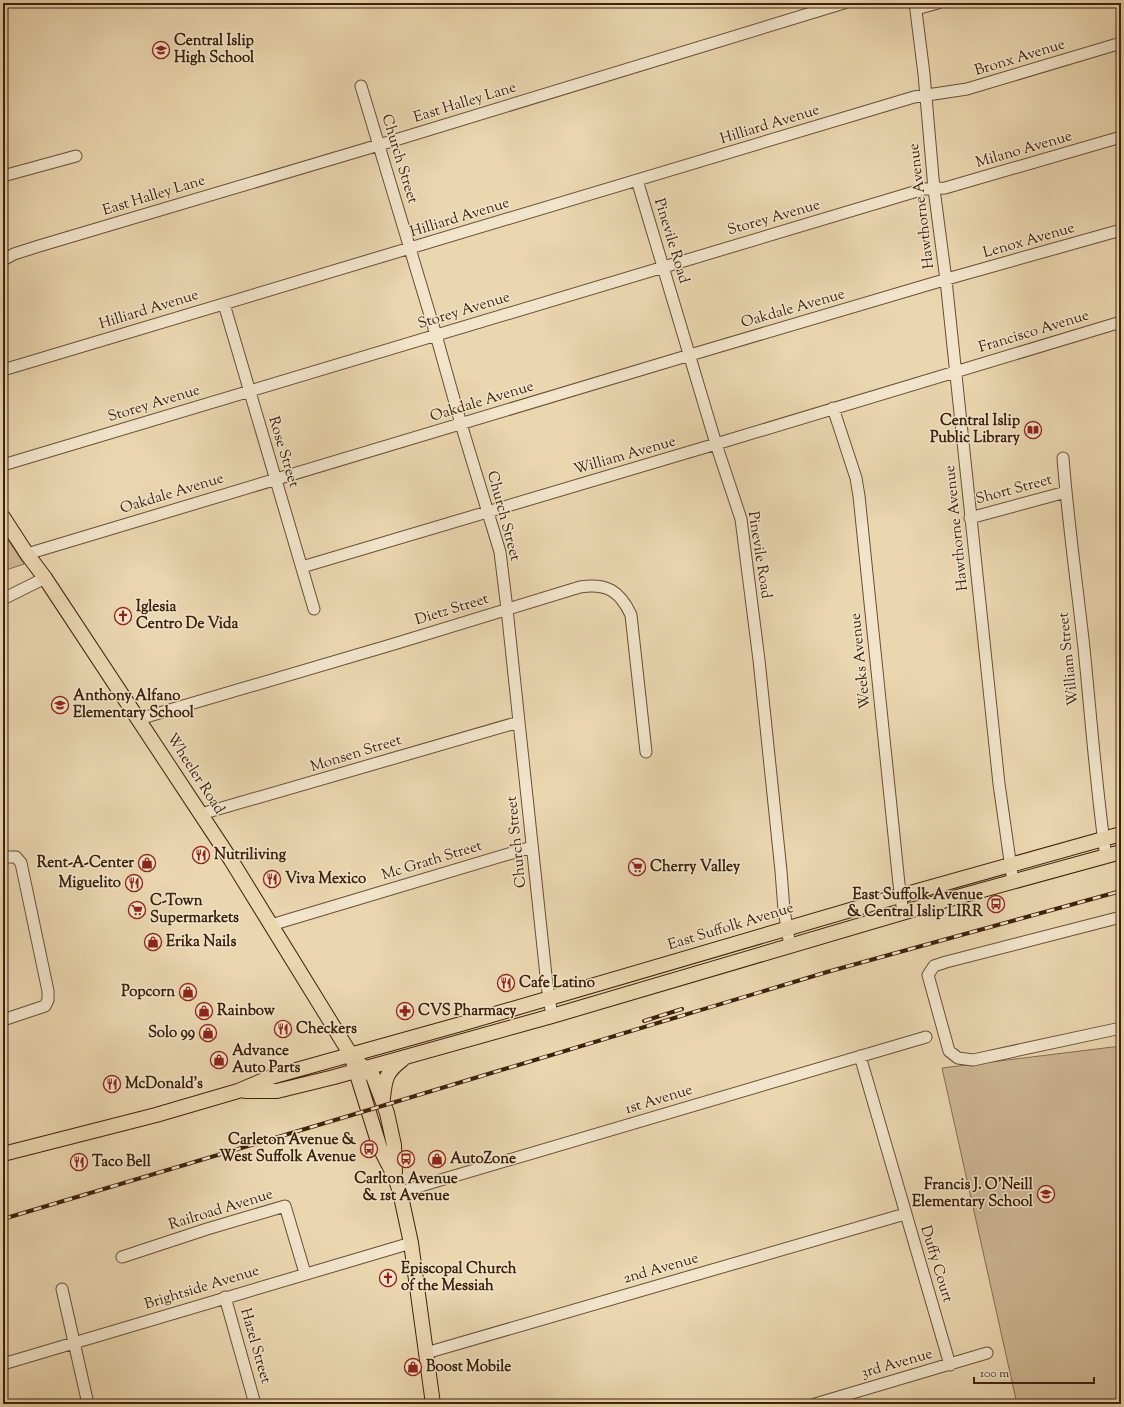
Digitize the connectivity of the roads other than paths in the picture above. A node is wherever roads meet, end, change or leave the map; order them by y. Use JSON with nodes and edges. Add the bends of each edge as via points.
{"nodes":[{"id":1,"x":844,"y":3,"type":"edge"},
{"id":2,"x":938,"y":3,"type":"edge"},
{"id":3,"x":916,"y":6,"type":"edge"},
{"id":4,"x":1121,"y":43,"type":"edge"},
{"id":5,"x":361,"y":86,"type":"dead end"},
{"id":6,"x":926,"y":96,"type":"junction"},
{"id":7,"x":1121,"y":137,"type":"edge"},
{"id":8,"x":379,"y":145,"type":"junction"},
{"id":9,"x":76,"y":156,"type":"dead end"},
{"id":10,"x":3,"y":176,"type":"edge"},
{"id":11,"x":637,"y":180,"type":"junction"},
{"id":12,"x":934,"y":189,"type":"junction"},
{"id":13,"x":1121,"y":230,"type":"edge"},
{"id":14,"x":410,"y":248,"type":"junction"},
{"id":15,"x":3,"y":260,"type":"edge"},
{"id":16,"x":663,"y":267,"type":"junction"},
{"id":17,"x":946,"y":280,"type":"junction"},
{"id":18,"x":224,"y":304,"type":"junction"},
{"id":19,"x":1121,"y":322,"type":"edge"},
{"id":20,"x":436,"y":335,"type":"junction"},
{"id":21,"x":690,"y":355,"type":"junction"},
{"id":22,"x":3,"y":370,"type":"edge"},
{"id":23,"x":955,"y":372,"type":"junction"},
{"id":24,"x":249,"y":391,"type":"junction"},
{"id":25,"x":833,"y":408,"type":"junction"},
{"id":26,"x":461,"y":424,"type":"junction"},
{"id":27,"x":716,"y":444,"type":"junction"},
{"id":28,"x":1063,"y":458,"type":"dead end"},
{"id":29,"x":3,"y":465,"type":"edge"},
{"id":30,"x":276,"y":479,"type":"junction"},
{"id":31,"x":1066,"y":492,"type":"junction"},
{"id":32,"x":488,"y":512,"type":"junction"},
{"id":33,"x":3,"y":517,"type":"edge"},
{"id":34,"x":970,"y":518,"type":"junction"},
{"id":35,"x":27,"y":554,"type":"junction"},
{"id":36,"x":302,"y":567,"type":"junction"},
{"id":37,"x":45,"y":578,"type":"junction"},
{"id":38,"x":3,"y":599,"type":"edge"},
{"id":39,"x":314,"y":609,"type":"dead end"},
{"id":40,"x":507,"y":609,"type":"junction"},
{"id":41,"x":139,"y":719,"type":"junction"},
{"id":42,"x":518,"y":722,"type":"junction"},
{"id":43,"x":646,"y":752,"type":"dead end"},
{"id":44,"x":201,"y":814,"type":"junction"},
{"id":45,"x":1121,"y":834,"type":"edge"},
{"id":46,"x":1103,"y":839,"type":"junction"},
{"id":47,"x":532,"y":847,"type":"junction"},
{"id":48,"x":1121,"y":852,"type":"edge"},
{"id":49,"x":1106,"y":856,"type":"junction"},
{"id":50,"x":3,"y":857,"type":"edge"},
{"id":51,"x":1010,"y":864,"type":"junction"},
{"id":52,"x":1013,"y":882,"type":"junction"},
{"id":53,"x":900,"y":896,"type":"junction"},
{"id":54,"x":903,"y":913,"type":"junction"},
{"id":55,"x":1121,"y":917,"type":"edge"},
{"id":56,"x":271,"y":925,"type":"junction"},
{"id":57,"x":787,"y":928,"type":"junction"},
{"id":58,"x":790,"y":946,"type":"junction"},
{"id":59,"x":549,"y":998,"type":"junction"},
{"id":60,"x":552,"y":1016,"type":"junction"},
{"id":61,"x":3,"y":1020,"type":"edge"},
{"id":62,"x":1121,"y":1028,"type":"edge"},
{"id":63,"x":926,"y":1037,"type":"dead end"},
{"id":64,"x":351,"y":1055,"type":"junction"},
{"id":65,"x":860,"y":1056,"type":"junction"},
{"id":66,"x":407,"y":1057,"type":"junction"},
{"id":67,"x":360,"y":1070,"type":"junction"},
{"id":68,"x":238,"y":1091,"type":"junction"},
{"id":69,"x":383,"y":1101,"type":"junction"},
{"id":70,"x":3,"y":1154,"type":"edge"},
{"id":71,"x":395,"y":1177,"type":"junction"},
{"id":72,"x":400,"y":1192,"type":"junction"},
{"id":73,"x":905,"y":1214,"type":"junction"},
{"id":74,"x":410,"y":1243,"type":"junction"},
{"id":75,"x":122,"y":1257,"type":"dead end"},
{"id":76,"x":305,"y":1273,"type":"junction"},
{"id":77,"x":62,"y":1289,"type":"dead end"},
{"id":78,"x":225,"y":1297,"type":"junction"},
{"id":79,"x":74,"y":1342,"type":"junction"},
{"id":80,"x":987,"y":1352,"type":"dead end"},
{"id":81,"x":426,"y":1353,"type":"junction"},
{"id":82,"x":3,"y":1364,"type":"edge"},
{"id":83,"x":950,"y":1365,"type":"junction"},
{"id":84,"x":88,"y":1404,"type":"edge"},
{"id":85,"x":255,"y":1404,"type":"edge"},
{"id":86,"x":433,"y":1404,"type":"edge"},
{"id":87,"x":815,"y":1404,"type":"edge"}],
"edges":[{"from":1,"to":8,"type":"street","name":"East Halley Lane"},
{"from":2,"to":3,"type":"street"},
{"from":3,"to":6,"type":"street","name":"Hawthorne Avenue"},
{"from":4,"to":6,"type":"street","name":"Bronx Avenue","via":[[967,89]]},
{"from":5,"to":8,"type":"street","name":"Church Street"},
{"from":6,"to":11,"type":"street","name":"Hilliard Avenue","via":[[914,97]]},
{"from":6,"to":12,"type":"street","name":"Hawthorne Avenue"},
{"from":7,"to":12,"type":"street","name":"Milano Avenue"},
{"from":8,"to":14,"type":"street","name":"Church Street"},
{"from":8,"to":15,"type":"street","name":"East Halley Lane","via":[[39,246]]},
{"from":9,"to":10,"type":"street"},
{"from":11,"to":14,"type":"street","name":"Hilliard Avenue"},
{"from":11,"to":16,"type":"street","name":"Pinevile Road"},
{"from":12,"to":16,"type":"street","name":"Storey Avenue","via":[[924,189]]},
{"from":12,"to":17,"type":"street","name":"Hawthorne Avenue"},
{"from":13,"to":17,"type":"street","name":"Lenox Avenue"},
{"from":14,"to":18,"type":"street","name":"Hilliard Avenue"},
{"from":14,"to":20,"type":"street","name":"Church Street"},
{"from":16,"to":20,"type":"street","name":"Storey Avenue"},
{"from":16,"to":21,"type":"street","name":"Pinevile Road"},
{"from":17,"to":21,"type":"street","name":"Oakdale Avenue"},
{"from":17,"to":23,"type":"street","name":"Hawthorne Avenue"},
{"from":18,"to":22,"type":"street","name":"Hilliard Avenue"},
{"from":18,"to":24,"type":"street","name":"Rose Street"},
{"from":19,"to":23,"type":"street","name":"Francisco Avenue"},
{"from":20,"to":24,"type":"street","name":"Storey Avenue"},
{"from":20,"to":26,"type":"street","name":"Church Street"},
{"from":21,"to":26,"type":"street","name":"Oakdale Avenue"},
{"from":21,"to":27,"type":"street","name":"Pinevile Road"},
{"from":23,"to":25,"type":"street","name":"William Avenue"},
{"from":23,"to":34,"type":"street","name":"Hawthorne Avenue"},
{"from":24,"to":29,"type":"street","name":"Storey Avenue"},
{"from":24,"to":30,"type":"street","name":"Rose Street"},
{"from":25,"to":27,"type":"street","name":"William Avenue"},
{"from":25,"to":53,"type":"street","name":"Weeks Avenue","via":[[856,478],[859,496]]},
{"from":26,"to":30,"type":"street","name":"Oakdale Avenue"},
{"from":26,"to":32,"type":"street","name":"Church Street"},
{"from":27,"to":32,"type":"street","name":"William Avenue"},
{"from":27,"to":57,"type":"street","name":"Pinevile Road","via":[[741,519],[759,660]]},
{"from":28,"to":31,"type":"street","name":"William Street"},
{"from":30,"to":35,"type":"street","name":"Oakdale Avenue"},
{"from":30,"to":36,"type":"street","name":"Rose Street"},
{"from":31,"to":34,"type":"street","name":"Short Street"},
{"from":31,"to":46,"type":"street","name":"William Street"},
{"from":32,"to":36,"type":"street","name":"William Avenue"},
{"from":32,"to":40,"type":"street","name":"Church Street","via":[[500,552]]},
{"from":33,"to":35,"type":"main road","name":"Wheeler Road"},
{"from":34,"to":51,"type":"street","name":"Hawthorne Avenue"},
{"from":35,"to":37,"type":"main road","name":"Wheeler Road"},
{"from":36,"to":39,"type":"street","name":"Rose Street"},
{"from":37,"to":38,"type":"street"},
{"from":37,"to":41,"type":"main road","name":"Wheeler Road"},
{"from":40,"to":41,"type":"street","name":"Dietz Street"},
{"from":40,"to":42,"type":"street","name":"Church Street"},
{"from":40,"to":43,"type":"street","name":"Dietz Street","via":[[592,585],[614,592],[626,603],[631,615]]},
{"from":41,"to":44,"type":"main road","name":"Wheeler Road"},
{"from":42,"to":44,"type":"street","name":"Monsen Street"},
{"from":42,"to":47,"type":"street","name":"Church Street"},
{"from":44,"to":56,"type":"main road","name":"Wheeler Road"},
{"from":45,"to":46,"type":"main road","name":"East Suffolk Avenue"},
{"from":46,"to":49,"type":"street","name":"William Street"},
{"from":46,"to":51,"type":"main road","name":"East Suffolk Avenue"},
{"from":47,"to":56,"type":"street","name":"Mc Grath Street"},
{"from":47,"to":59,"type":"street","name":"Church Street"},
{"from":48,"to":49,"type":"main road"},
{"from":49,"to":52,"type":"main road"},
{"from":50,"to":61,"type":"street","via":[[16,857],[21,863],[48,1000],[45,1006]]},
{"from":51,"to":52,"type":"street","name":"Hawthorne Avenue"},
{"from":51,"to":53,"type":"main road","name":"East Suffolk Avenue"},
{"from":52,"to":54,"type":"main road"},
{"from":53,"to":54,"type":"street","name":"Weeks Avenue"},
{"from":53,"to":57,"type":"main road","name":"East Suffolk Avenue"},
{"from":54,"to":58,"type":"main road"},
{"from":55,"to":62,"type":"street","via":[[946,962],[934,966],[928,975],[949,1051],[958,1058],[973,1060]]},
{"from":56,"to":64,"type":"main road","name":"Wheeler Road"},
{"from":57,"to":58,"type":"street","name":"Pinevile Road"},
{"from":57,"to":59,"type":"main road","name":"East Suffolk Avenue"},
{"from":58,"to":60,"type":"main road"},
{"from":59,"to":60,"type":"street","name":"Church Street"},
{"from":59,"to":64,"type":"main road","name":"East Suffolk Avenue"},
{"from":60,"to":66,"type":"main road"},
{"from":63,"to":65,"type":"street","name":"1st Avenue"},
{"from":64,"to":67,"type":"main road","name":"Wheeler Road"},
{"from":64,"to":68,"type":"main road","name":"East Suffolk Avenue","via":[[271,1077]]},
{"from":65,"to":72,"type":"street","name":"1st Avenue"},
{"from":65,"to":73,"type":"street","name":"Duffy Court"},
{"from":66,"to":67,"type":"main road"},
{"from":66,"to":69,"type":"main road","via":[[387,1075]]},
{"from":67,"to":68,"type":"main road","via":[[277,1091]]},
{"from":67,"to":69,"type":"main road","name":"Wheeler Road","via":[[373,1076]]},
{"from":67,"to":71,"type":"main road","name":"Wheeler Road","via":[[380,1148]]},
{"from":68,"to":70,"type":"main road"},
{"from":69,"to":71,"type":"main road","name":"Wheeler Road","via":[[394,1146]]},
{"from":71,"to":72,"type":"main road"},
{"from":72,"to":74,"type":"main road"},
{"from":73,"to":81,"type":"street","name":"2nd Avenue"},
{"from":73,"to":83,"type":"street","name":"Duffy Court"},
{"from":74,"to":76,"type":"street","name":"Brightside Avenue"},
{"from":74,"to":81,"type":"main road"},
{"from":75,"to":76,"type":"street","name":"Railroad Avenue","via":[[285,1206]]},
{"from":76,"to":78,"type":"street","name":"Brightside Avenue"},
{"from":77,"to":79,"type":"street"},
{"from":78,"to":79,"type":"street","name":"Brightside Avenue"},
{"from":78,"to":85,"type":"street","name":"Hazel Street"},
{"from":79,"to":82,"type":"street","name":"Brightside Avenue"},
{"from":79,"to":84,"type":"street"},
{"from":80,"to":83,"type":"street","name":"3rd Avenue"},
{"from":81,"to":86,"type":"main road"},
{"from":83,"to":87,"type":"street","name":"3rd Avenue"}]}
